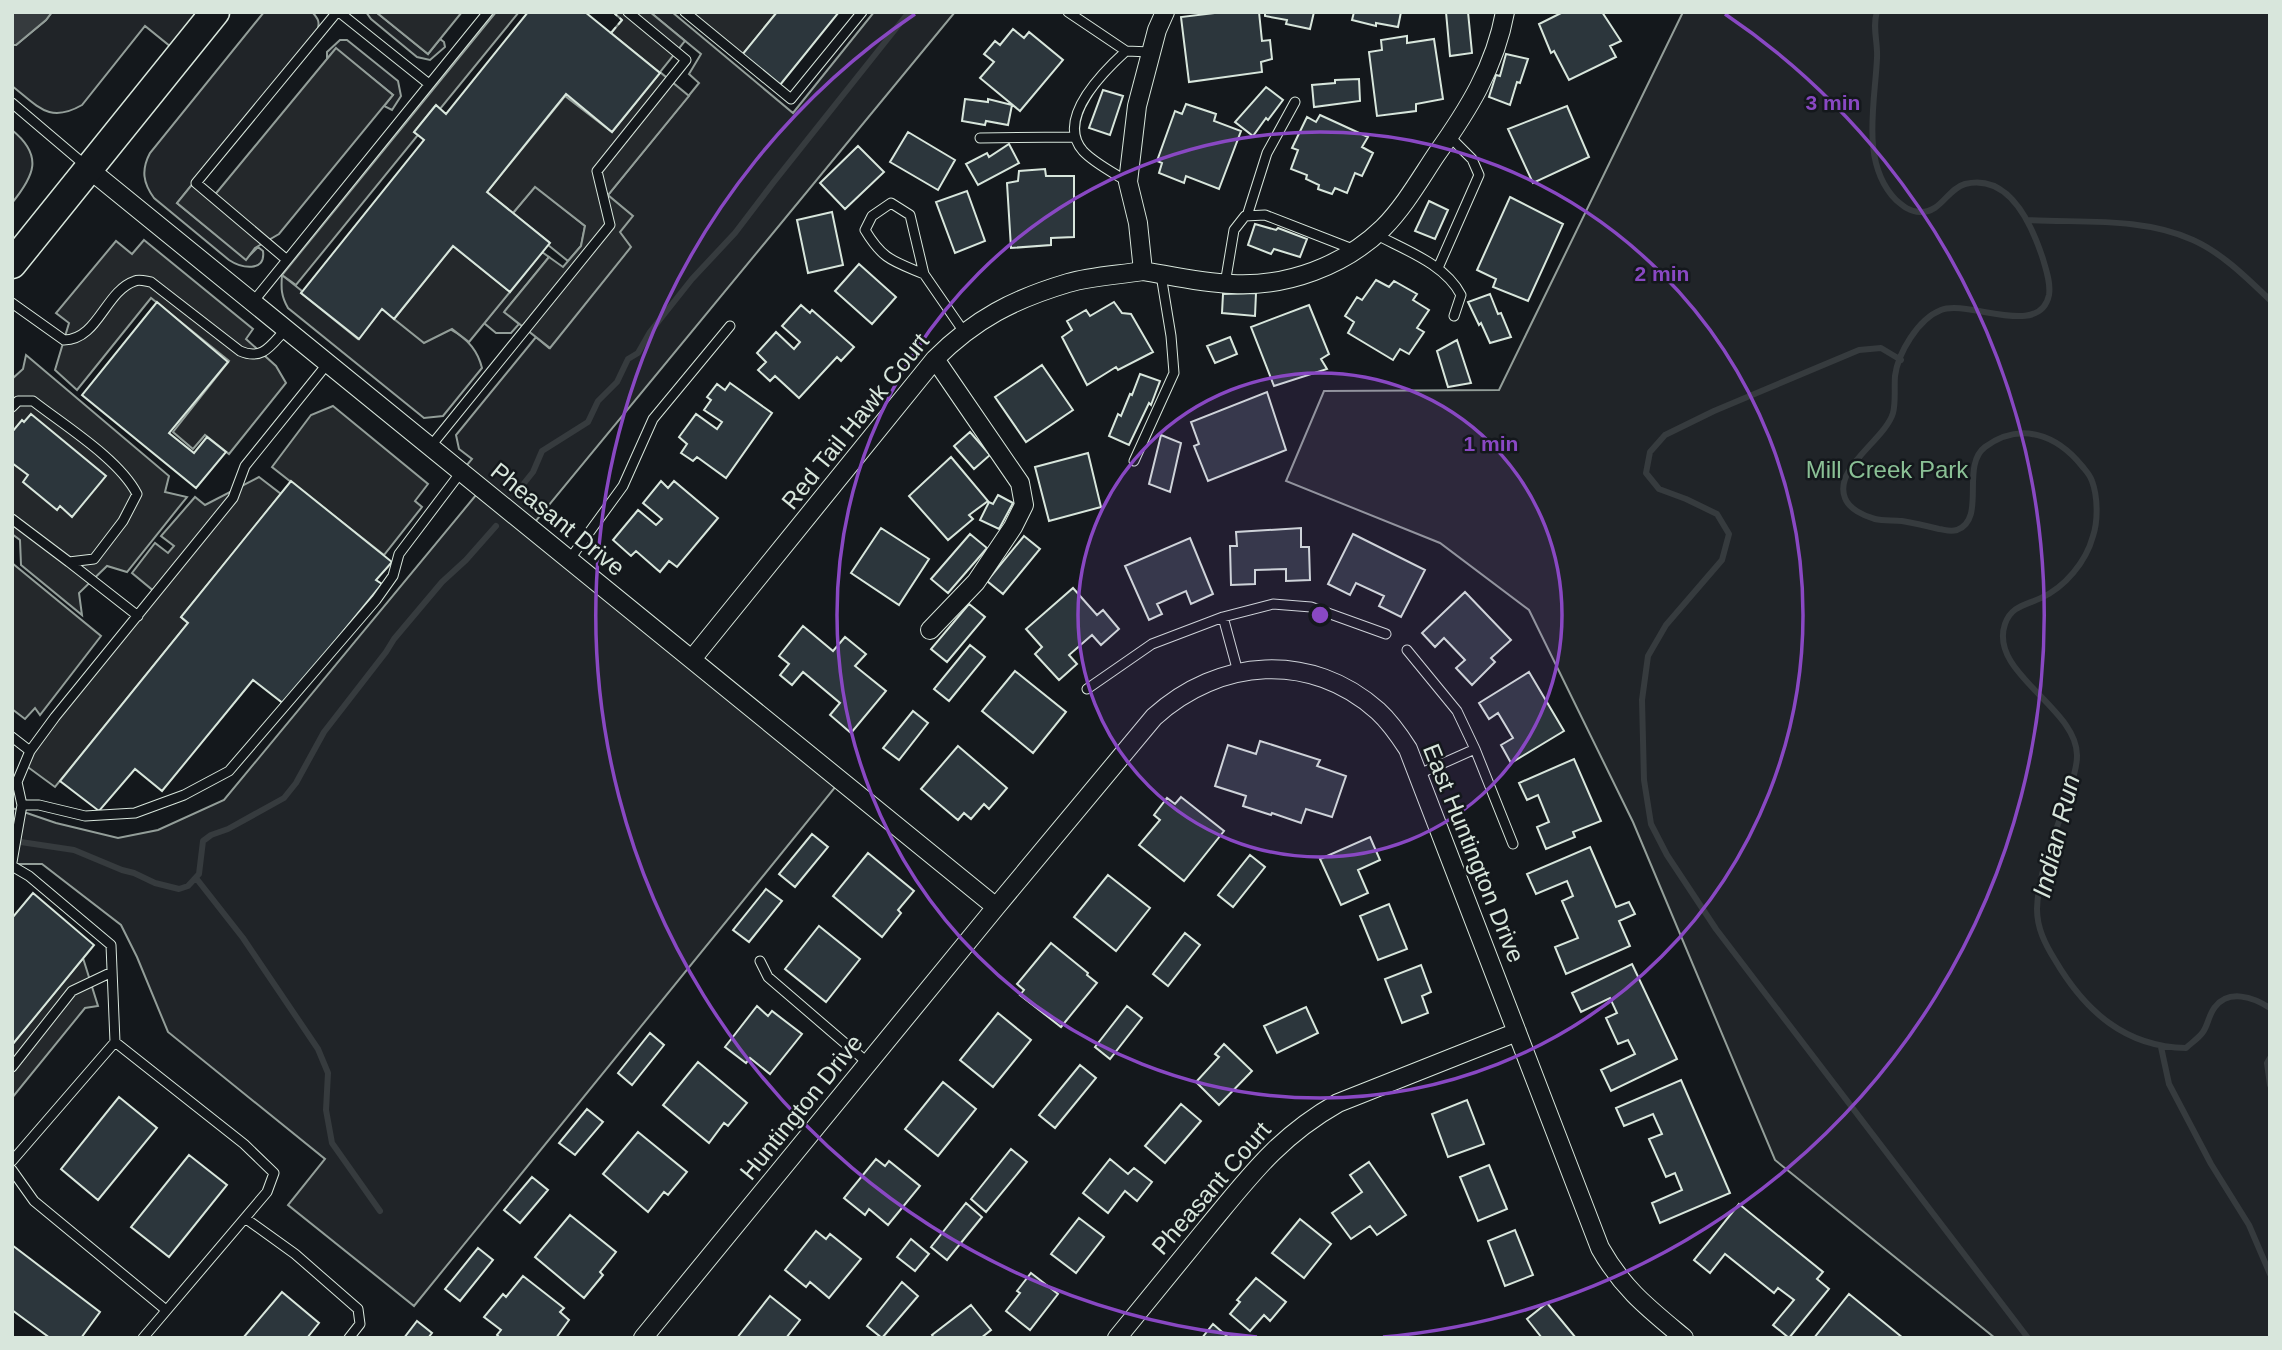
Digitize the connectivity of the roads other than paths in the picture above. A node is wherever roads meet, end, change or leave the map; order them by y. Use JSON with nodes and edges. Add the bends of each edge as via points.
{"nodes":[{"id":1,"x":215,"y":12,"type":"edge"},
{"id":2,"x":338,"y":12,"type":"edge"},
{"id":3,"x":488,"y":12,"type":"edge"},
{"id":4,"x":628,"y":12,"type":"edge"},
{"id":5,"x":685,"y":12,"type":"edge"},
{"id":6,"x":862,"y":12,"type":"edge"},
{"id":7,"x":1068,"y":12,"type":"edge"},
{"id":8,"x":1166,"y":12,"type":"edge"},
{"id":9,"x":1505,"y":12,"type":"edge"},
{"id":10,"x":1126,"y":51,"type":"junction"},
{"id":11,"x":1152,"y":52,"type":"junction"},
{"id":12,"x":429,"y":84,"type":"junction"},
{"id":13,"x":1295,"y":102,"type":"dead end"},
{"id":14,"x":12,"y":103,"type":"edge"},
{"id":15,"x":1450,"y":136,"type":"junction"},
{"id":16,"x":1074,"y":137,"type":"junction"},
{"id":17,"x":980,"y":138,"type":"dead end"},
{"id":18,"x":89,"y":169,"type":"junction"},
{"id":19,"x":1128,"y":182,"type":"junction"},
{"id":20,"x":1247,"y":216,"type":"junction"},
{"id":21,"x":1375,"y":234,"type":"junction"},
{"id":22,"x":1355,"y":250,"type":"junction"},
{"id":23,"x":287,"y":260,"type":"junction"},
{"id":24,"x":12,"y":264,"type":"edge"},
{"id":25,"x":1438,"y":268,"type":"junction"},
{"id":26,"x":1143,"y":271,"type":"junction"},
{"id":27,"x":924,"y":274,"type":"junction"},
{"id":28,"x":1161,"y":275,"type":"junction"},
{"id":29,"x":1225,"y":284,"type":"junction"},
{"id":30,"x":253,"y":302,"type":"junction"},
{"id":31,"x":12,"y":303,"type":"edge"},
{"id":32,"x":1454,"y":316,"type":"dead end"},
{"id":33,"x":730,"y":326,"type":"dead end"},
{"id":34,"x":286,"y":329,"type":"junction"},
{"id":35,"x":964,"y":332,"type":"junction"},
{"id":36,"x":934,"y":359,"type":"junction"},
{"id":37,"x":328,"y":363,"type":"junction"},
{"id":38,"x":12,"y":407,"type":"edge"},
{"id":39,"x":430,"y":447,"type":"junction"},
{"id":40,"x":1134,"y":461,"type":"dead end"},
{"id":41,"x":461,"y":472,"type":"junction"},
{"id":42,"x":13,"y":522,"type":"edge"},
{"id":43,"x":569,"y":560,"type":"junction"},
{"id":44,"x":69,"y":562,"type":"junction"},
{"id":45,"x":138,"y":615,"type":"junction"},
{"id":46,"x":1223,"y":617,"type":"junction"},
{"id":47,"x":930,"y":630,"type":"dead end"},
{"id":48,"x":1386,"y":634,"type":"dead end"},
{"id":49,"x":1407,"y":650,"type":"dead end"},
{"id":50,"x":692,"y":659,"type":"junction"},
{"id":51,"x":1238,"y":672,"type":"junction"},
{"id":52,"x":1087,"y":689,"type":"dead end"},
{"id":53,"x":12,"y":737,"type":"edge"},
{"id":54,"x":1475,"y":749,"type":"junction"},
{"id":55,"x":30,"y":751,"type":"junction"},
{"id":56,"x":1419,"y":774,"type":"junction"},
{"id":57,"x":15,"y":782,"type":"edge"},
{"id":58,"x":22,"y":805,"type":"junction"},
{"id":59,"x":1513,"y":844,"type":"dead end"},
{"id":60,"x":13,"y":861,"type":"edge"},
{"id":61,"x":996,"y":907,"type":"junction"},
{"id":62,"x":761,"y":961,"type":"dead end"},
{"id":63,"x":112,"y":972,"type":"junction"},
{"id":64,"x":1517,"y":1032,"type":"junction"},
{"id":65,"x":116,"y":1042,"type":"junction"},
{"id":66,"x":868,"y":1063,"type":"junction"},
{"id":67,"x":12,"y":1066,"type":"edge"},
{"id":68,"x":12,"y":1161,"type":"edge"},
{"id":69,"x":12,"y":1170,"type":"edge"},
{"id":70,"x":245,"y":1218,"type":"junction"},
{"id":71,"x":166,"y":1310,"type":"junction"},
{"id":72,"x":143,"y":1338,"type":"edge"},
{"id":73,"x":349,"y":1338,"type":"edge"},
{"id":74,"x":643,"y":1338,"type":"edge"},
{"id":75,"x":1117,"y":1338,"type":"edge"},
{"id":76,"x":1684,"y":1338,"type":"edge"}],
"edges":[{"from":1,"to":18,"type":"main road"},
{"from":2,"to":12,"type":"lane"},
{"from":2,"to":23,"type":"lane","via":[[196,183]]},
{"from":3,"to":12,"type":"lane"},
{"from":4,"to":39,"type":"lane","via":[[686,60],[597,170],[610,225]]},
{"from":5,"to":6,"type":"lane","via":[[791,99]]},
{"from":7,"to":10,"type":"lane"},
{"from":8,"to":11,"type":"street"},
{"from":9,"to":15,"type":"street","via":[[1482,83]]},
{"from":10,"to":11,"type":"lane"},
{"from":10,"to":16,"type":"lane","via":[[1089,90],[1075,120]]},
{"from":11,"to":19,"type":"street","via":[[1137,106]]},
{"from":12,"to":23,"type":"lane"},
{"from":13,"to":20,"type":"lane","via":[[1267,153]]},
{"from":14,"to":18,"type":"lane"},
{"from":15,"to":21,"type":"street"},
{"from":15,"to":25,"type":"lane","via":[[1472,159],[1479,175]]},
{"from":16,"to":17,"type":"lane"},
{"from":16,"to":19,"type":"lane","via":[[1083,152]]},
{"from":18,"to":24,"type":"main road"},
{"from":18,"to":30,"type":"street","name":"Pheasant Drive"},
{"from":19,"to":26,"type":"street"},
{"from":20,"to":22,"type":"lane","via":[[1265,215]]},
{"from":20,"to":29,"type":"lane","via":[[1234,230]]},
{"from":21,"to":22,"type":"street"},
{"from":21,"to":25,"type":"lane"},
{"from":22,"to":29,"type":"street","via":[[1293,277]]},
{"from":23,"to":30,"type":"lane"},
{"from":25,"to":32,"type":"lane","via":[[1461,295]]},
{"from":26,"to":28,"type":"street"},
{"from":26,"to":35,"type":"street","name":"Red Tail Hawk Court","via":[[1070,282],[999,309]]},
{"from":27,"to":27,"type":"lane","via":[[877,250],[865,230],[872,215],[891,203],[910,215]]},
{"from":27,"to":35,"type":"lane"},
{"from":28,"to":29,"type":"street"},
{"from":28,"to":40,"type":"lane","via":[[1174,373]]},
{"from":30,"to":34,"type":"street","name":"Pheasant Drive"},
{"from":31,"to":34,"type":"lane","via":[[64,340],[74,340],[124,286],[137,279],[151,282],[250,355],[268,349]]},
{"from":33,"to":43,"type":"lane","via":[[653,419],[623,486]]},
{"from":34,"to":37,"type":"street","name":"Pheasant Drive"},
{"from":35,"to":36,"type":"street","name":"Red Tail Hawk Court"},
{"from":36,"to":47,"type":"street","via":[[1020,483],[1024,505],[976,582]]},
{"from":36,"to":50,"type":"street","name":"Red Tail Hawk Court"},
{"from":37,"to":39,"type":"street","name":"Pheasant Drive"},
{"from":37,"to":45,"type":"lane","via":[[244,466],[233,498]]},
{"from":38,"to":44,"type":"lane","via":[[18,401],[33,401],[129,478],[137,494],[94,559]]},
{"from":39,"to":41,"type":"street","name":"Pheasant Drive"},
{"from":41,"to":43,"type":"street","name":"Pheasant Drive"},
{"from":41,"to":58,"type":"lane","via":[[399,554],[393,576],[376,600],[229,771],[184,795],[135,813],[85,816]]},
{"from":42,"to":44,"type":"lane"},
{"from":43,"to":50,"type":"street","name":"Pheasant Drive"},
{"from":44,"to":45,"type":"lane"},
{"from":45,"to":55,"type":"lane"},
{"from":46,"to":48,"type":"lane","via":[[1273,604],[1311,607]]},
{"from":46,"to":51,"type":"lane"},
{"from":46,"to":52,"type":"lane","via":[[1152,644]]},
{"from":49,"to":54,"type":"lane","via":[[1457,711]]},
{"from":50,"to":61,"type":"street","name":"Pheasant Drive"},
{"from":51,"to":56,"type":"street","name":"East Huntington Drive","via":[[1291,670],[1322,677],[1351,691],[1390,722]]},
{"from":51,"to":61,"type":"street","name":"East Huntington Drive","via":[[1191,690],[1154,718]]},
{"from":53,"to":55,"type":"lane"},
{"from":54,"to":56,"type":"lane"},
{"from":54,"to":59,"type":"lane"},
{"from":55,"to":57,"type":"lane"},
{"from":56,"to":64,"type":"street","name":"East Huntington Drive"},
{"from":57,"to":58,"type":"lane"},
{"from":58,"to":60,"type":"lane"},
{"from":60,"to":63,"type":"lane","via":[[111,945]]},
{"from":61,"to":66,"type":"street","name":"Huntington Drive"},
{"from":62,"to":66,"type":"lane","via":[[768,977]]},
{"from":63,"to":65,"type":"lane"},
{"from":63,"to":67,"type":"lane","via":[[72,991]]},
{"from":64,"to":75,"type":"street","name":"Pheasant Court","via":[[1338,1103],[1296,1130],[1270,1153]]},
{"from":64,"to":76,"type":"street","name":"East Huntington Drive","via":[[1600,1248],[1628,1290]]},
{"from":65,"to":68,"type":"lane"},
{"from":65,"to":70,"type":"lane","via":[[274,1173],[267,1192]]},
{"from":66,"to":74,"type":"street","name":"Huntington Drive"},
{"from":69,"to":71,"type":"lane","via":[[34,1202]]},
{"from":70,"to":71,"type":"lane"},
{"from":70,"to":73,"type":"lane","via":[[358,1309],[360,1324]]},
{"from":71,"to":72,"type":"lane"}]}
